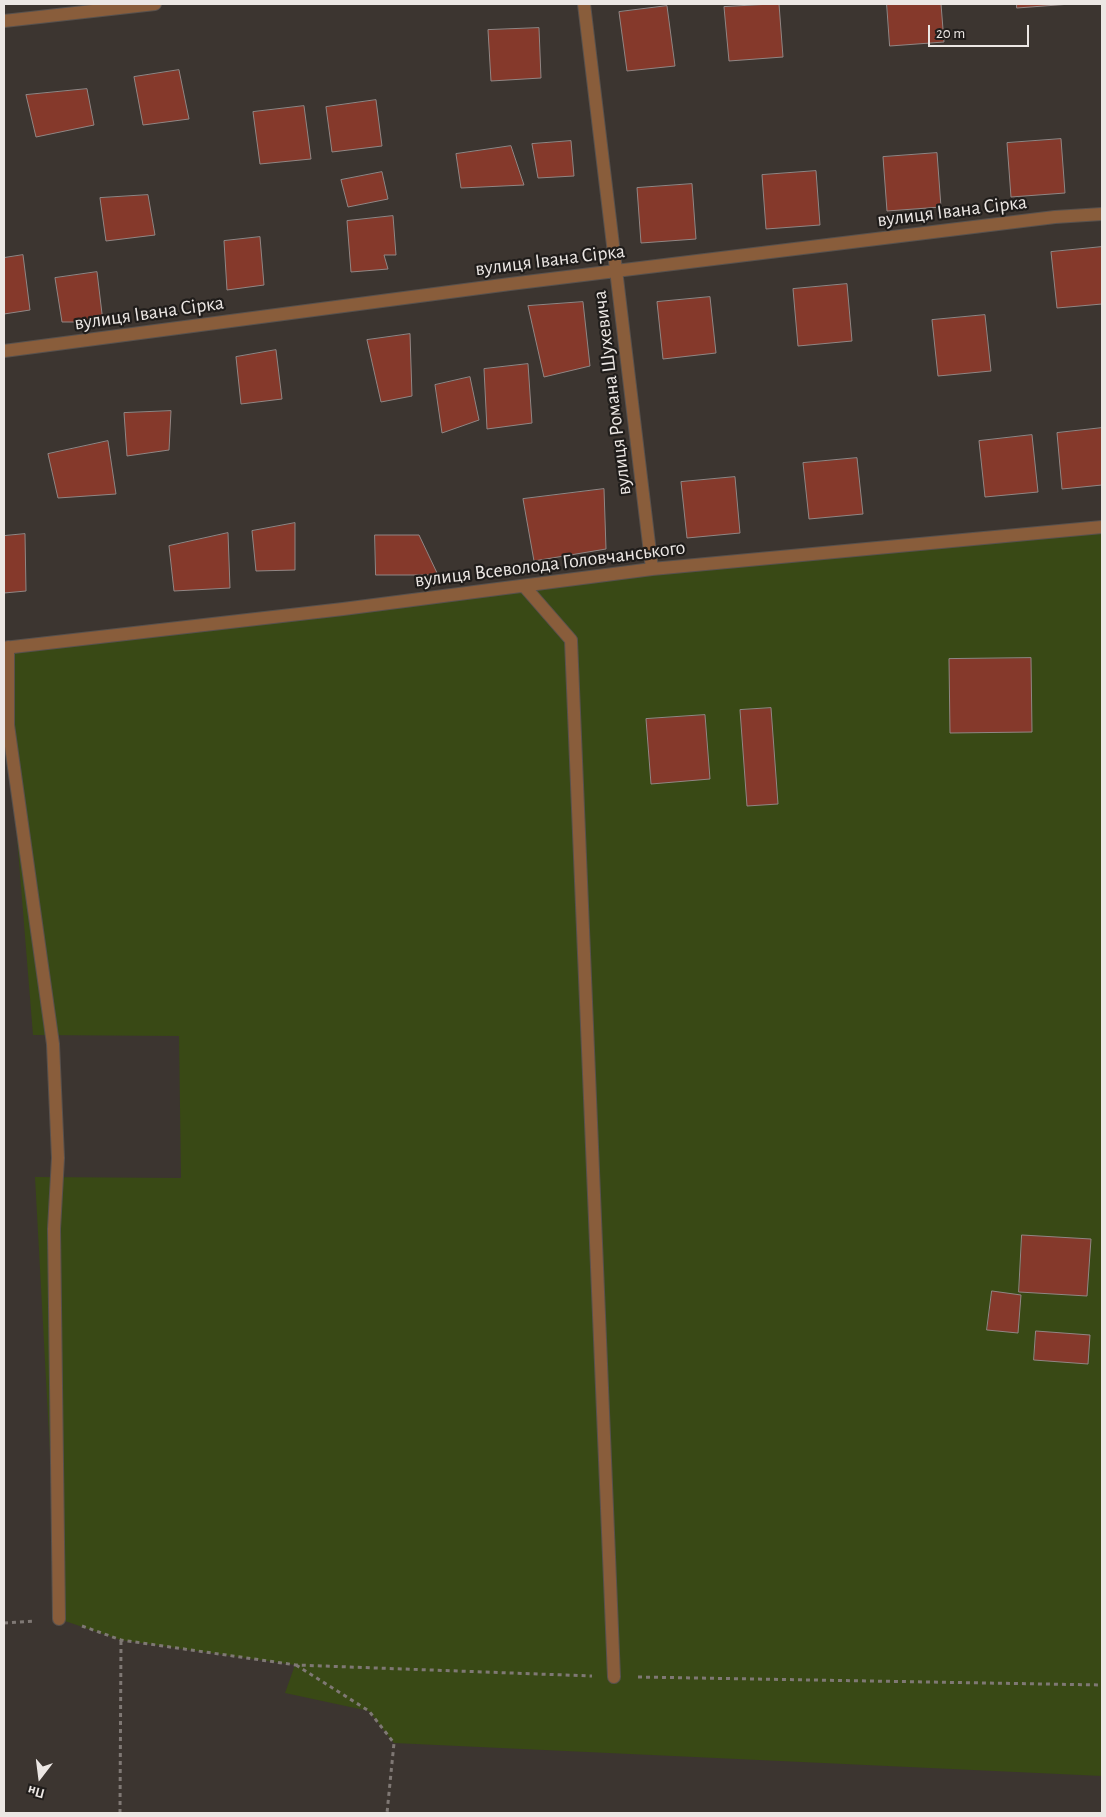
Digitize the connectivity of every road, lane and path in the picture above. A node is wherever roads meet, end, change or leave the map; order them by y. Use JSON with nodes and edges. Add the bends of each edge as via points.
{"nodes":[{"id":1,"x":155,"y":4,"type":"edge"},
{"id":2,"x":584,"y":4,"type":"edge"},
{"id":3,"x":4,"y":20,"type":"edge"},
{"id":4,"x":1102,"y":214,"type":"edge"},
{"id":5,"x":616,"y":272,"type":"junction"},
{"id":6,"x":4,"y":351,"type":"edge"},
{"id":7,"x":1102,"y":527,"type":"edge"},
{"id":8,"x":652,"y":569,"type":"junction"},
{"id":9,"x":524,"y":586,"type":"junction"},
{"id":10,"x":6,"y":648,"type":"edge"},
{"id":11,"x":59,"y":1619,"type":"junction"},
{"id":12,"x":4,"y":1623,"type":"edge"},
{"id":13,"x":121,"y":1640,"type":"junction"},
{"id":14,"x":296,"y":1665,"type":"junction"},
{"id":15,"x":614,"y":1677,"type":"junction"},
{"id":16,"x":1102,"y":1685,"type":"edge"},
{"id":17,"x":120,"y":1813,"type":"edge"},
{"id":18,"x":388,"y":1813,"type":"edge"}],
"edges":[{"from":1,"to":3,"type":"street"},
{"from":2,"to":5,"type":"street","name":"вулиця Романа Шухевича"},
{"from":4,"to":5,"type":"street","name":"вулиця Івана Сірка","via":[[1055,217]]},
{"from":5,"to":6,"type":"street","name":"вулиця Івана Сірка"},
{"from":5,"to":8,"type":"street","name":"вулиця Романа Шухевича"},
{"from":7,"to":8,"type":"street","name":"вулиця Всеволода Головчанського"},
{"from":8,"to":9,"type":"street","name":"вулиця Всеволода Головчанського"},
{"from":9,"to":10,"type":"street","name":"вулиця Всеволода Головчанського"},
{"from":9,"to":15,"type":"street","via":[[571,640]]},
{"from":10,"to":11,"type":"street","via":[[8,725],[53,1044],[58,1158],[54,1229]]},
{"from":11,"to":12,"type":"path"},
{"from":11,"to":13,"type":"path"},
{"from":13,"to":14,"type":"path"},
{"from":13,"to":17,"type":"path"},
{"from":14,"to":15,"type":"path"},
{"from":14,"to":18,"type":"path","via":[[369,1711],[394,1744]]},
{"from":15,"to":16,"type":"path"}]}
